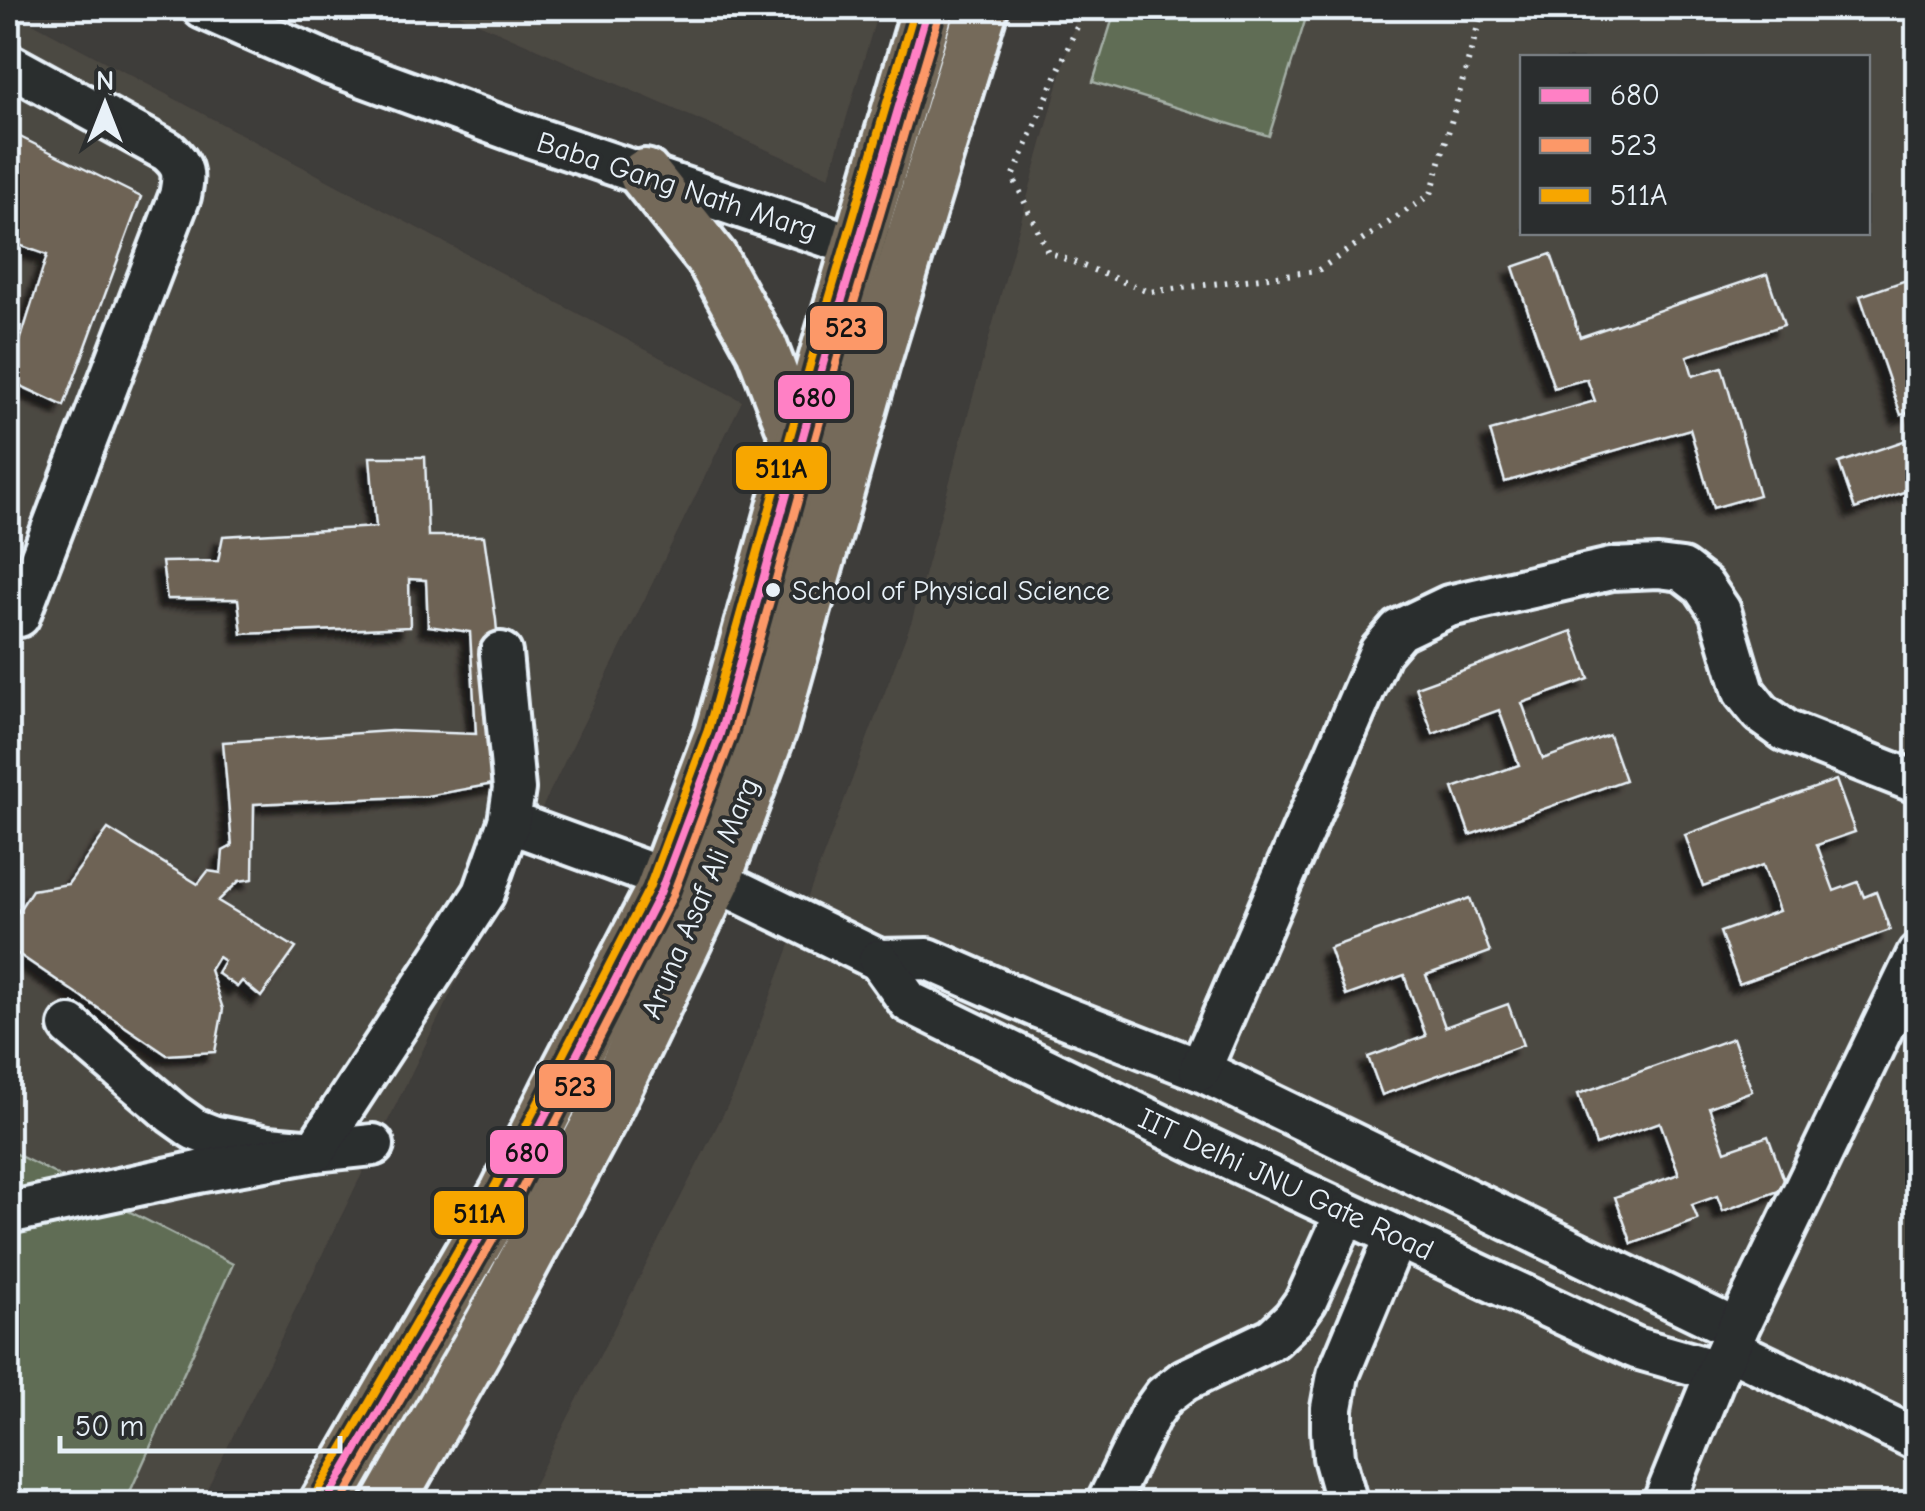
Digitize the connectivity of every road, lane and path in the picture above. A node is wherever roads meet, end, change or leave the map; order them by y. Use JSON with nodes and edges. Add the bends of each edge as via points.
{"nodes":[{"id":1,"x":203,"y":8,"type":"edge"},
{"id":2,"x":271,"y":8,"type":"edge"},
{"id":3,"x":928,"y":8,"type":"edge"},
{"id":4,"x":982,"y":8,"type":"edge"},
{"id":5,"x":1085,"y":8,"type":"edge"},
{"id":6,"x":1484,"y":8,"type":"edge"},
{"id":7,"x":8,"y":64,"type":"edge"},
{"id":8,"x":646,"y":175,"type":"junction"},
{"id":9,"x":862,"y":236,"type":"junction"},
{"id":10,"x":909,"y":249,"type":"junction"},
{"id":11,"x":800,"y":448,"type":"junction"},
{"id":12,"x":19,"y":616,"type":"dead end"},
{"id":13,"x":501,"y":653,"type":"dead end"},
{"id":14,"x":1918,"y":784,"type":"edge"},
{"id":15,"x":510,"y":822,"type":"junction"},
{"id":16,"x":665,"y":879,"type":"junction"},
{"id":17,"x":715,"y":880,"type":"junction"},
{"id":18,"x":1918,"y":954,"type":"edge"},
{"id":19,"x":879,"y":960,"type":"junction"},
{"id":20,"x":70,"y":1026,"type":"dead end"},
{"id":21,"x":1200,"y":1070,"type":"junction"},
{"id":22,"x":373,"y":1145,"type":"dead end"},
{"id":23,"x":316,"y":1152,"type":"junction"},
{"id":24,"x":1346,"y":1213,"type":"junction"},
{"id":25,"x":8,"y":1214,"type":"edge"},
{"id":26,"x":1396,"y":1236,"type":"junction"},
{"id":27,"x":1727,"y":1349,"type":"junction"},
{"id":28,"x":1918,"y":1440,"type":"edge"},
{"id":29,"x":324,"y":1504,"type":"edge"},
{"id":30,"x":388,"y":1504,"type":"edge"},
{"id":31,"x":1107,"y":1504,"type":"edge"},
{"id":32,"x":1348,"y":1504,"type":"edge"},
{"id":33,"x":1663,"y":1504,"type":"edge"}],
"edges":[{"from":1,"to":8,"type":"street","name":"Baba Gang Nath Marg","via":[[328,63]]},
{"from":2,"to":9,"type":"street","name":"Baba Gang Nath Marg"},
{"from":3,"to":9,"type":"main road","name":"Aruna Asaf Ali Marg"},
{"from":4,"to":10,"type":"main road","name":"Aruna Asaf Ali Marg"},
{"from":5,"to":6,"type":"path","via":[[1013,178],[1048,252],[1149,292],[1317,271],[1431,194]]},
{"from":7,"to":12,"type":"street","via":[[167,152],[183,177]]},
{"from":8,"to":9,"type":"street","name":"Baba Gang Nath Marg"},
{"from":8,"to":11,"type":"main road","via":[[712,259],[762,349]]},
{"from":9,"to":10,"type":"street","name":"Baba Gang Nath Marg"},
{"from":9,"to":11,"type":"main road","name":"Aruna Asaf Ali Marg"},
{"from":10,"to":17,"type":"main road","name":"Aruna Asaf Ali Marg","via":[[772,726]]},
{"from":11,"to":16,"type":"main road","name":"Aruna Asaf Ali Marg","via":[[720,734]]},
{"from":13,"to":15,"type":"street","via":[[514,790]]},
{"from":14,"to":21,"type":"street","via":[[1786,731],[1761,713],[1744,692],[1720,611],[1682,570],[1612,569],[1449,606],[1400,630],[1380,652]]},
{"from":15,"to":16,"type":"street"},
{"from":15,"to":23,"type":"street","via":[[484,893]]},
{"from":16,"to":29,"type":"main road","name":"Aruna Asaf Ali Marg","via":[[506,1192]]},
{"from":17,"to":19,"type":"street","name":"IIT Delhi JNU Gate Road"},
{"from":17,"to":30,"type":"main road","name":"Aruna Asaf Ali Marg","via":[[603,1114]]},
{"from":18,"to":27,"type":"street"},
{"from":19,"to":21,"type":"street","name":"IIT Delhi JNU Gate Road","via":[[928,959]]},
{"from":19,"to":24,"type":"street","name":"IIT Delhi JNU Gate Road","via":[[909,1002]]},
{"from":20,"to":23,"type":"street","via":[[194,1128],[249,1144]]},
{"from":21,"to":27,"type":"street","name":"IIT Delhi JNU Gate Road"},
{"from":22,"to":23,"type":"street"},
{"from":23,"to":25,"type":"street"},
{"from":24,"to":26,"type":"street","name":"IIT Delhi JNU Gate Road"},
{"from":24,"to":31,"type":"street","via":[[1294,1318],[1273,1338],[1164,1396]]},
{"from":26,"to":27,"type":"street","name":"IIT Delhi JNU Gate Road","via":[[1636,1348]]},
{"from":26,"to":32,"type":"street","via":[[1338,1375],[1332,1408],[1334,1456]]},
{"from":27,"to":28,"type":"street"},
{"from":27,"to":33,"type":"street"}]}
